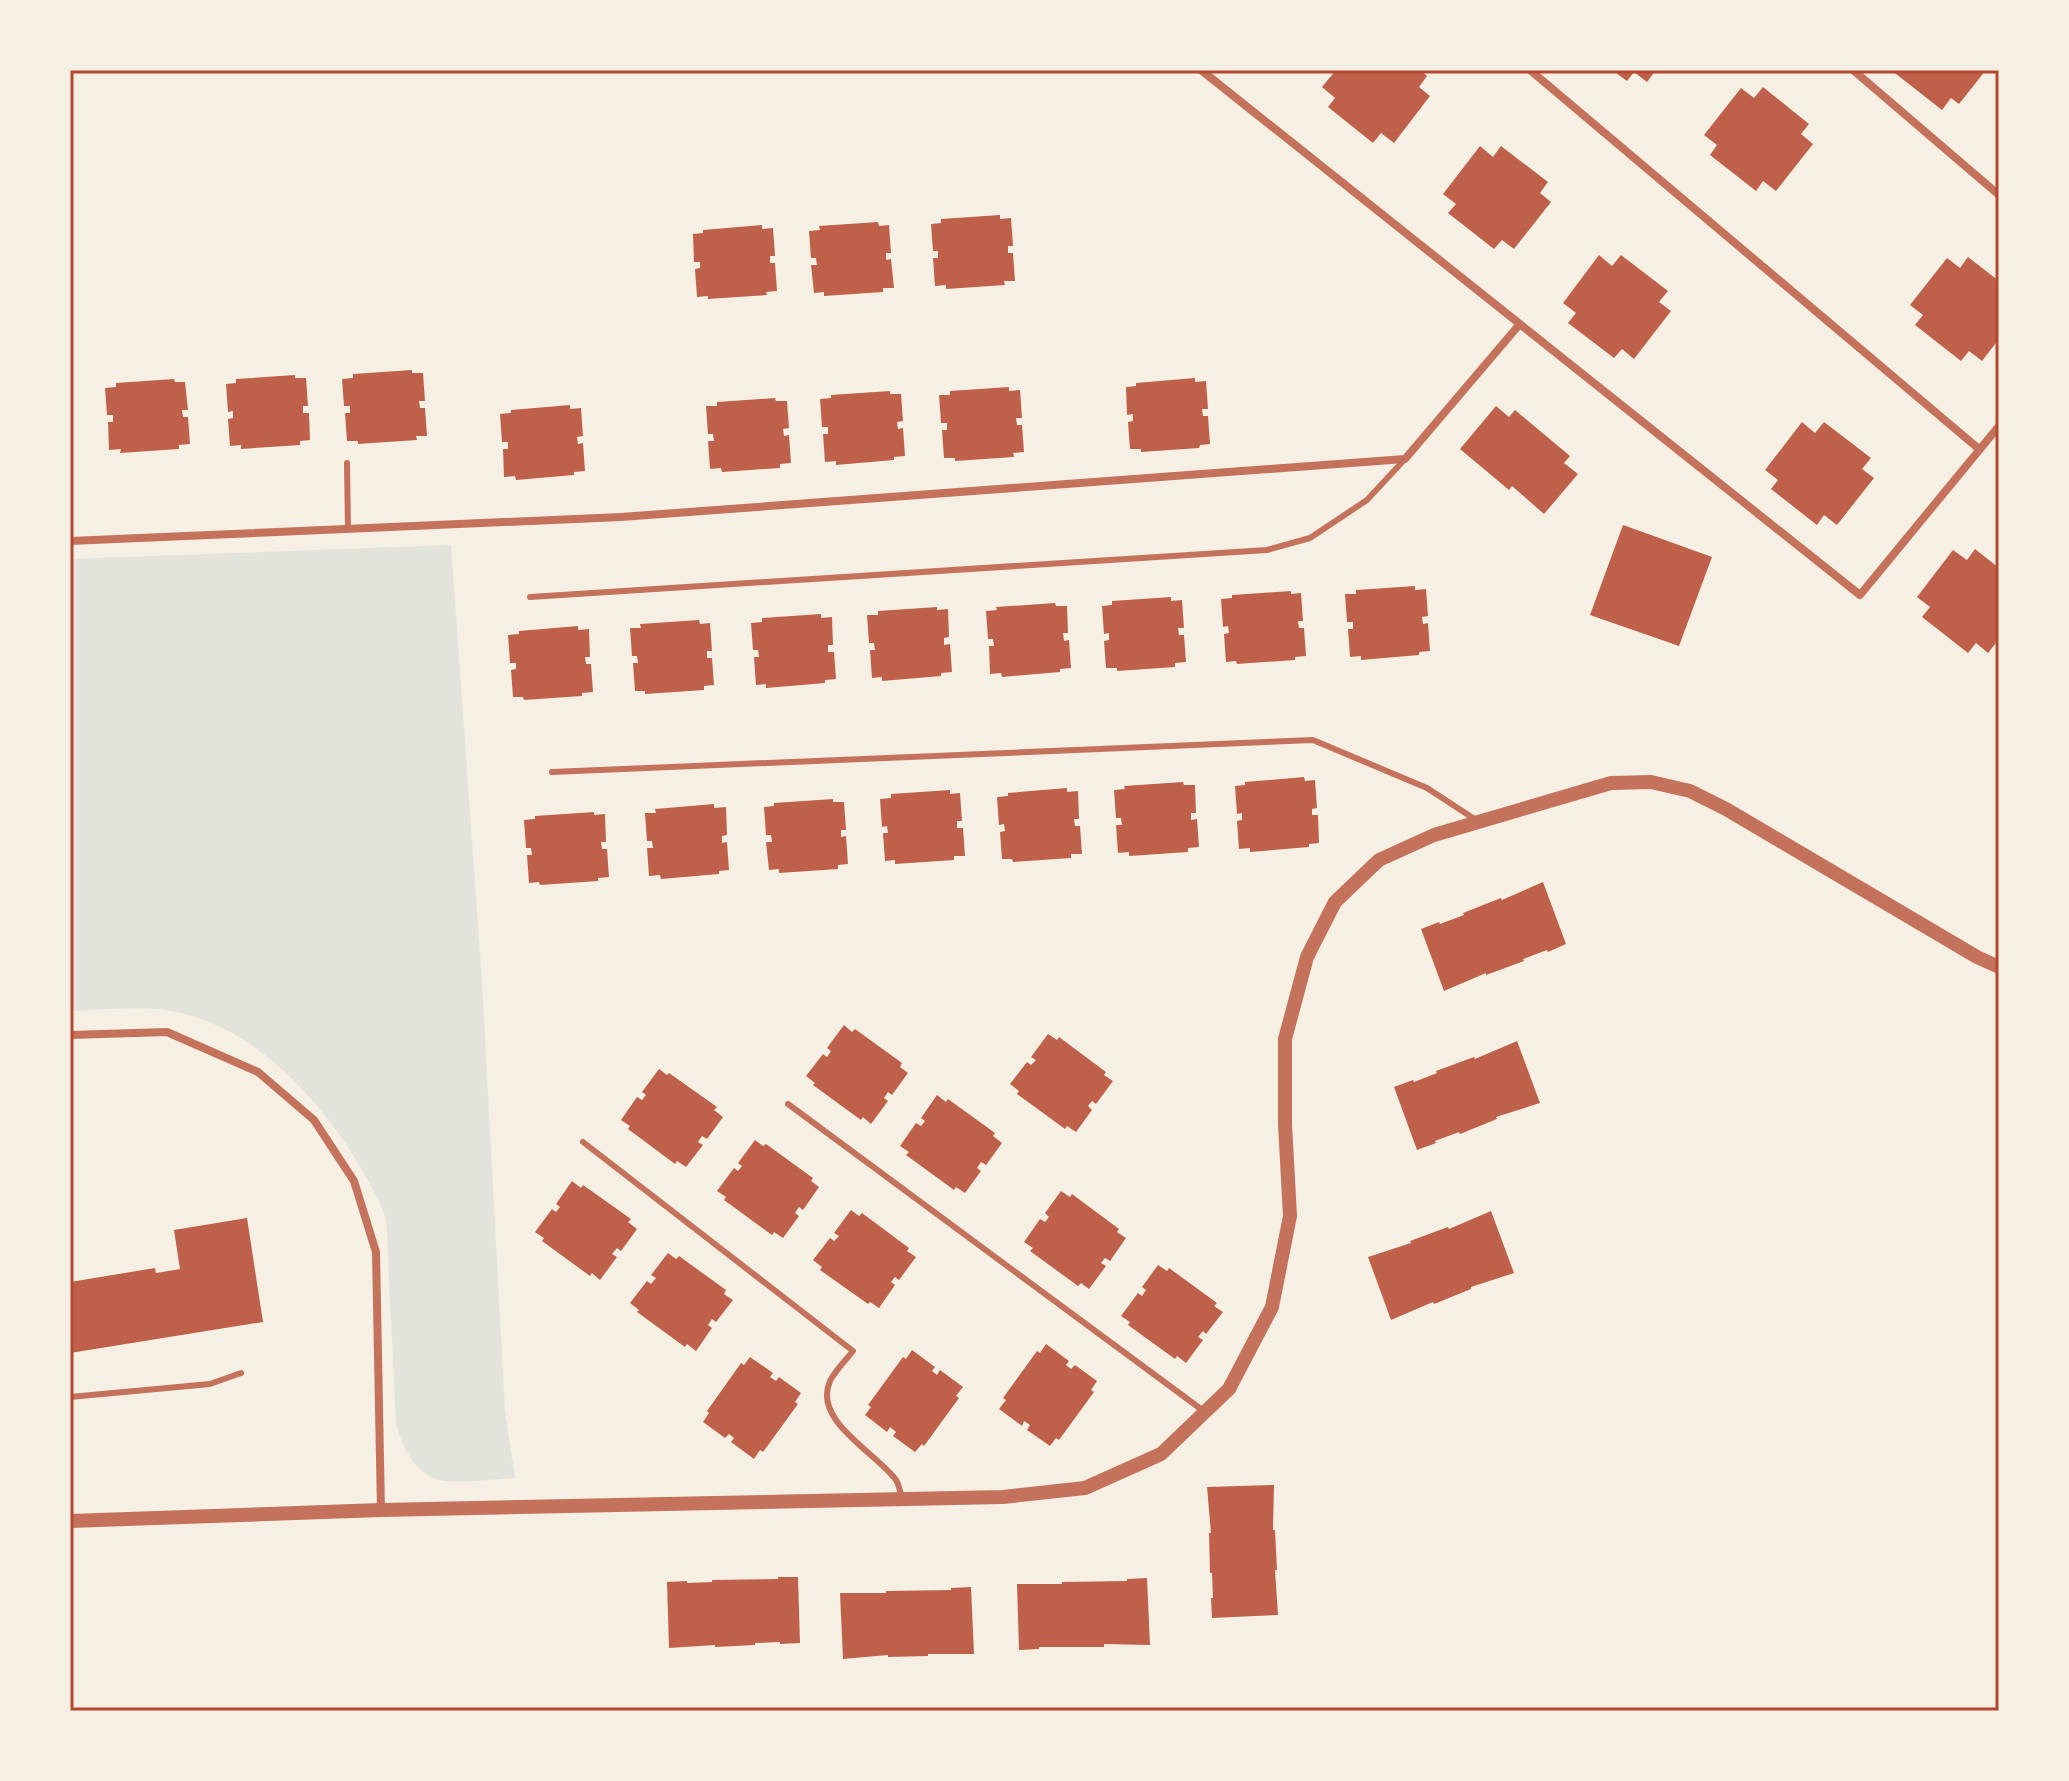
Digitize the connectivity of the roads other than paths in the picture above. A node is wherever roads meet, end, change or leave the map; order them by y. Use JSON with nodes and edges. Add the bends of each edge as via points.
{"nodes":[{"id":1,"x":1201,"y":70,"type":"edge"},
{"id":2,"x":1530,"y":70,"type":"edge"},
{"id":3,"x":1853,"y":70,"type":"edge"},
{"id":4,"x":1999,"y":195,"type":"edge"},
{"id":5,"x":1519,"y":325,"type":"junction"},
{"id":6,"x":1999,"y":426,"type":"edge"},
{"id":7,"x":1979,"y":449,"type":"junction"},
{"id":8,"x":1405,"y":459,"type":"junction"},
{"id":9,"x":347,"y":463,"type":"dead end"},
{"id":10,"x":348,"y":529,"type":"junction"},
{"id":11,"x":70,"y":541,"type":"edge"},
{"id":12,"x":530,"y":597,"type":"dead end"},
{"id":13,"x":552,"y":772,"type":"dead end"},
{"id":14,"x":1479,"y":822,"type":"junction"},
{"id":15,"x":1999,"y":967,"type":"edge"},
{"id":16,"x":70,"y":1035,"type":"edge"},
{"id":17,"x":788,"y":1104,"type":"dead end"},
{"id":18,"x":583,"y":1142,"type":"dead end"},
{"id":19,"x":241,"y":1373,"type":"dead end"},
{"id":20,"x":70,"y":1397,"type":"edge"},
{"id":21,"x":1205,"y":1412,"type":"junction"},
{"id":22,"x":902,"y":1499,"type":"junction"},
{"id":23,"x":381,"y":1510,"type":"junction"},
{"id":24,"x":70,"y":1521,"type":"edge"}],
"edges":[{"from":1,"to":5,"type":"street"},
{"from":2,"to":7,"type":"street"},
{"from":3,"to":4,"type":"street"},
{"from":5,"to":7,"type":"street","via":[[1860,595]]},
{"from":5,"to":8,"type":"street"},
{"from":6,"to":7,"type":"street"},
{"from":8,"to":10,"type":"street","via":[[621,517]]},
{"from":8,"to":12,"type":"lane","via":[[1367,500],[1310,538],[1267,550]]},
{"from":9,"to":10,"type":"lane"},
{"from":10,"to":11,"type":"street"},
{"from":13,"to":14,"type":"lane","via":[[1313,740],[1427,788]]},
{"from":14,"to":15,"type":"street","via":[[1611,783],[1651,782],[1690,791]]},
{"from":14,"to":21,"type":"street","via":[[1379,860],[1335,902],[1307,957],[1285,1039],[1290,1216],[1272,1307],[1229,1389]]},
{"from":16,"to":23,"type":"street","via":[[167,1032],[258,1072],[314,1120],[354,1181],[376,1252]]},
{"from":17,"to":21,"type":"lane"},
{"from":18,"to":22,"type":"lane","via":[[853,1351],[830,1381],[831,1411],[839,1426],[889,1471]]},
{"from":19,"to":20,"type":"lane","via":[[210,1384]]},
{"from":21,"to":22,"type":"street","via":[[1161,1454],[1085,1488],[1003,1497]]},
{"from":22,"to":23,"type":"street"},
{"from":23,"to":24,"type":"street"}]}
